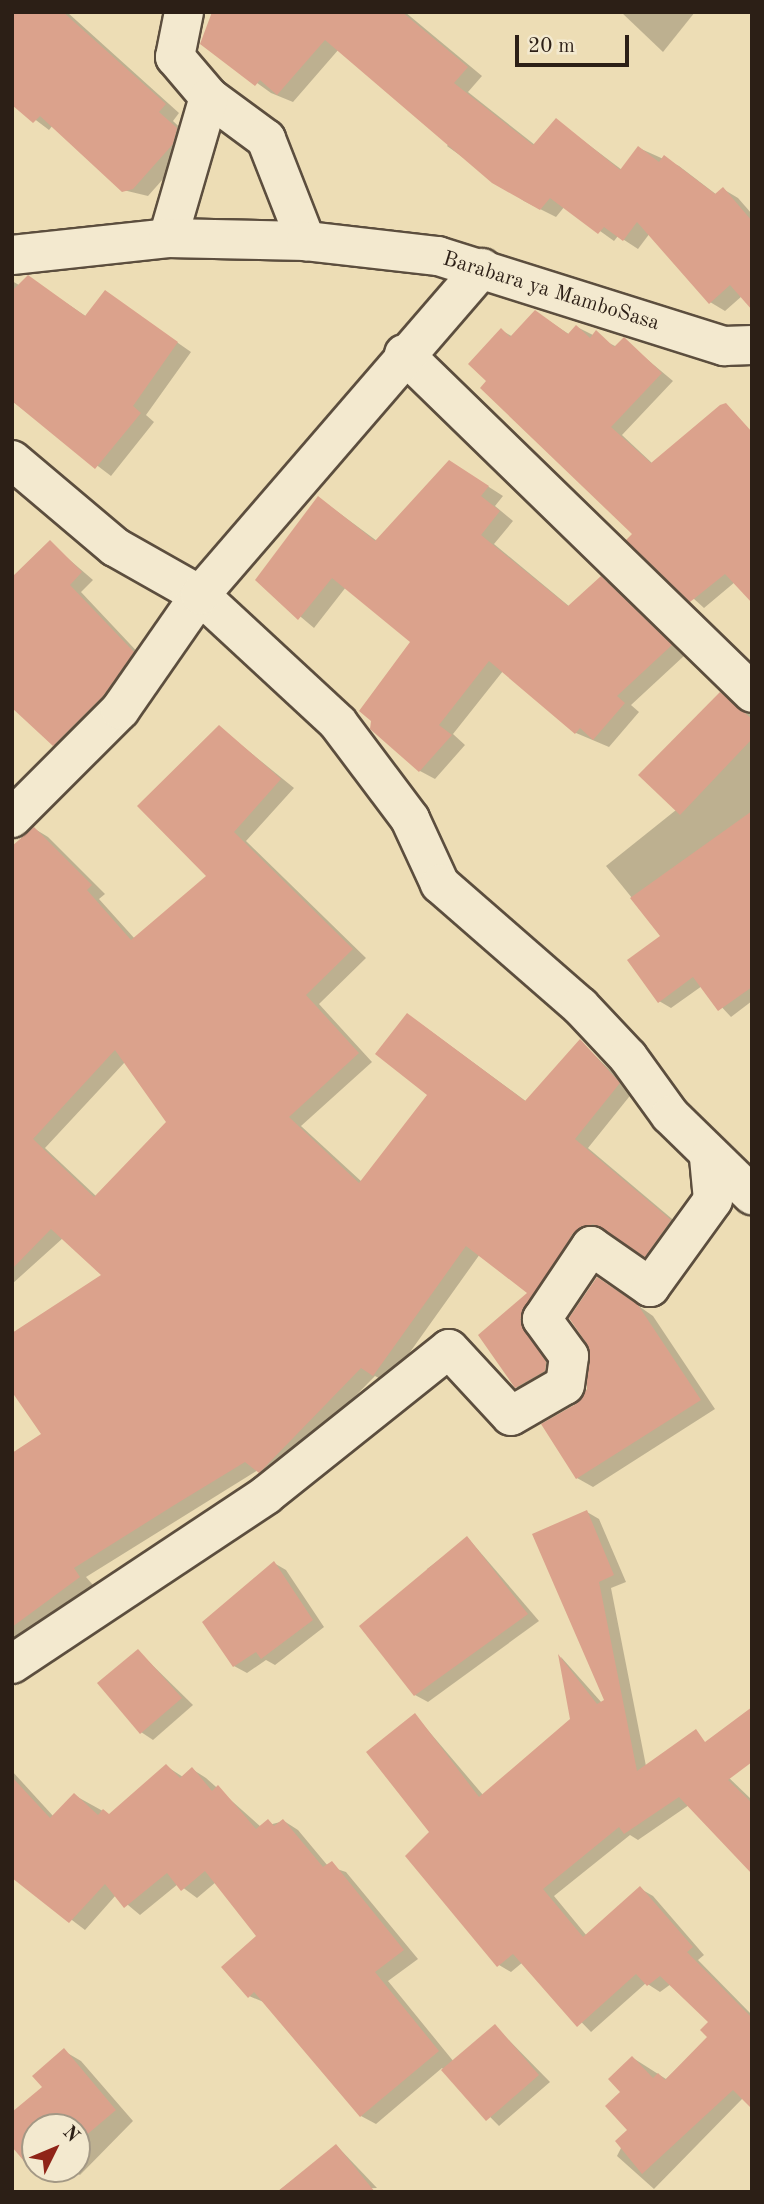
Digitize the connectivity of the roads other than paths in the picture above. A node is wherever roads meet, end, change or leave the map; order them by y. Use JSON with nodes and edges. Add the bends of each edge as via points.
{"nodes":[{"id":1,"x":184,"y":12,"type":"edge"},
{"id":2,"x":209,"y":97,"type":"junction"},
{"id":3,"x":168,"y":238,"type":"junction"},
{"id":4,"x":306,"y":241,"type":"junction"},
{"id":5,"x":12,"y":255,"type":"edge"},
{"id":6,"x":482,"y":268,"type":"junction"},
{"id":7,"x":752,"y":345,"type":"edge"},
{"id":8,"x":404,"y":354,"type":"junction"},
{"id":9,"x":12,"y":460,"type":"edge"},
{"id":10,"x":200,"y":595,"type":"junction"},
{"id":11,"x":752,"y":693,"type":"edge"},
{"id":12,"x":12,"y":818,"type":"edge"},
{"id":13,"x":709,"y":1158,"type":"junction"},
{"id":14,"x":752,"y":1195,"type":"edge"},
{"id":15,"x":12,"y":1664,"type":"edge"}],
"edges":[{"from":1,"to":2,"type":"street","via":[[175,57]]},
{"from":2,"to":3,"type":"street"},
{"from":2,"to":4,"type":"street","via":[[266,139]]},
{"from":3,"to":4,"type":"street","name":"Barabara ya MamboSasa"},
{"from":3,"to":5,"type":"street","name":"Barabara ya MamboSasa"},
{"from":4,"to":6,"type":"street","name":"Barabara ya MamboSasa","via":[[438,256]]},
{"from":6,"to":7,"type":"street","name":"Barabara ya MamboSasa","via":[[724,346]]},
{"from":6,"to":8,"type":"street"},
{"from":8,"to":10,"type":"street"},
{"from":8,"to":11,"type":"street"},
{"from":9,"to":10,"type":"street","via":[[115,547]]},
{"from":10,"to":12,"type":"street","via":[[120,710]]},
{"from":10,"to":13,"type":"street","via":[[338,723],[410,819],[440,884],[580,1006]]},
{"from":13,"to":14,"type":"street"},
{"from":13,"to":15,"type":"street","via":[[713,1200],[650,1287],[591,1246],[542,1319],[569,1356],[565,1385],[511,1416],[449,1349],[266,1495]]}]}
